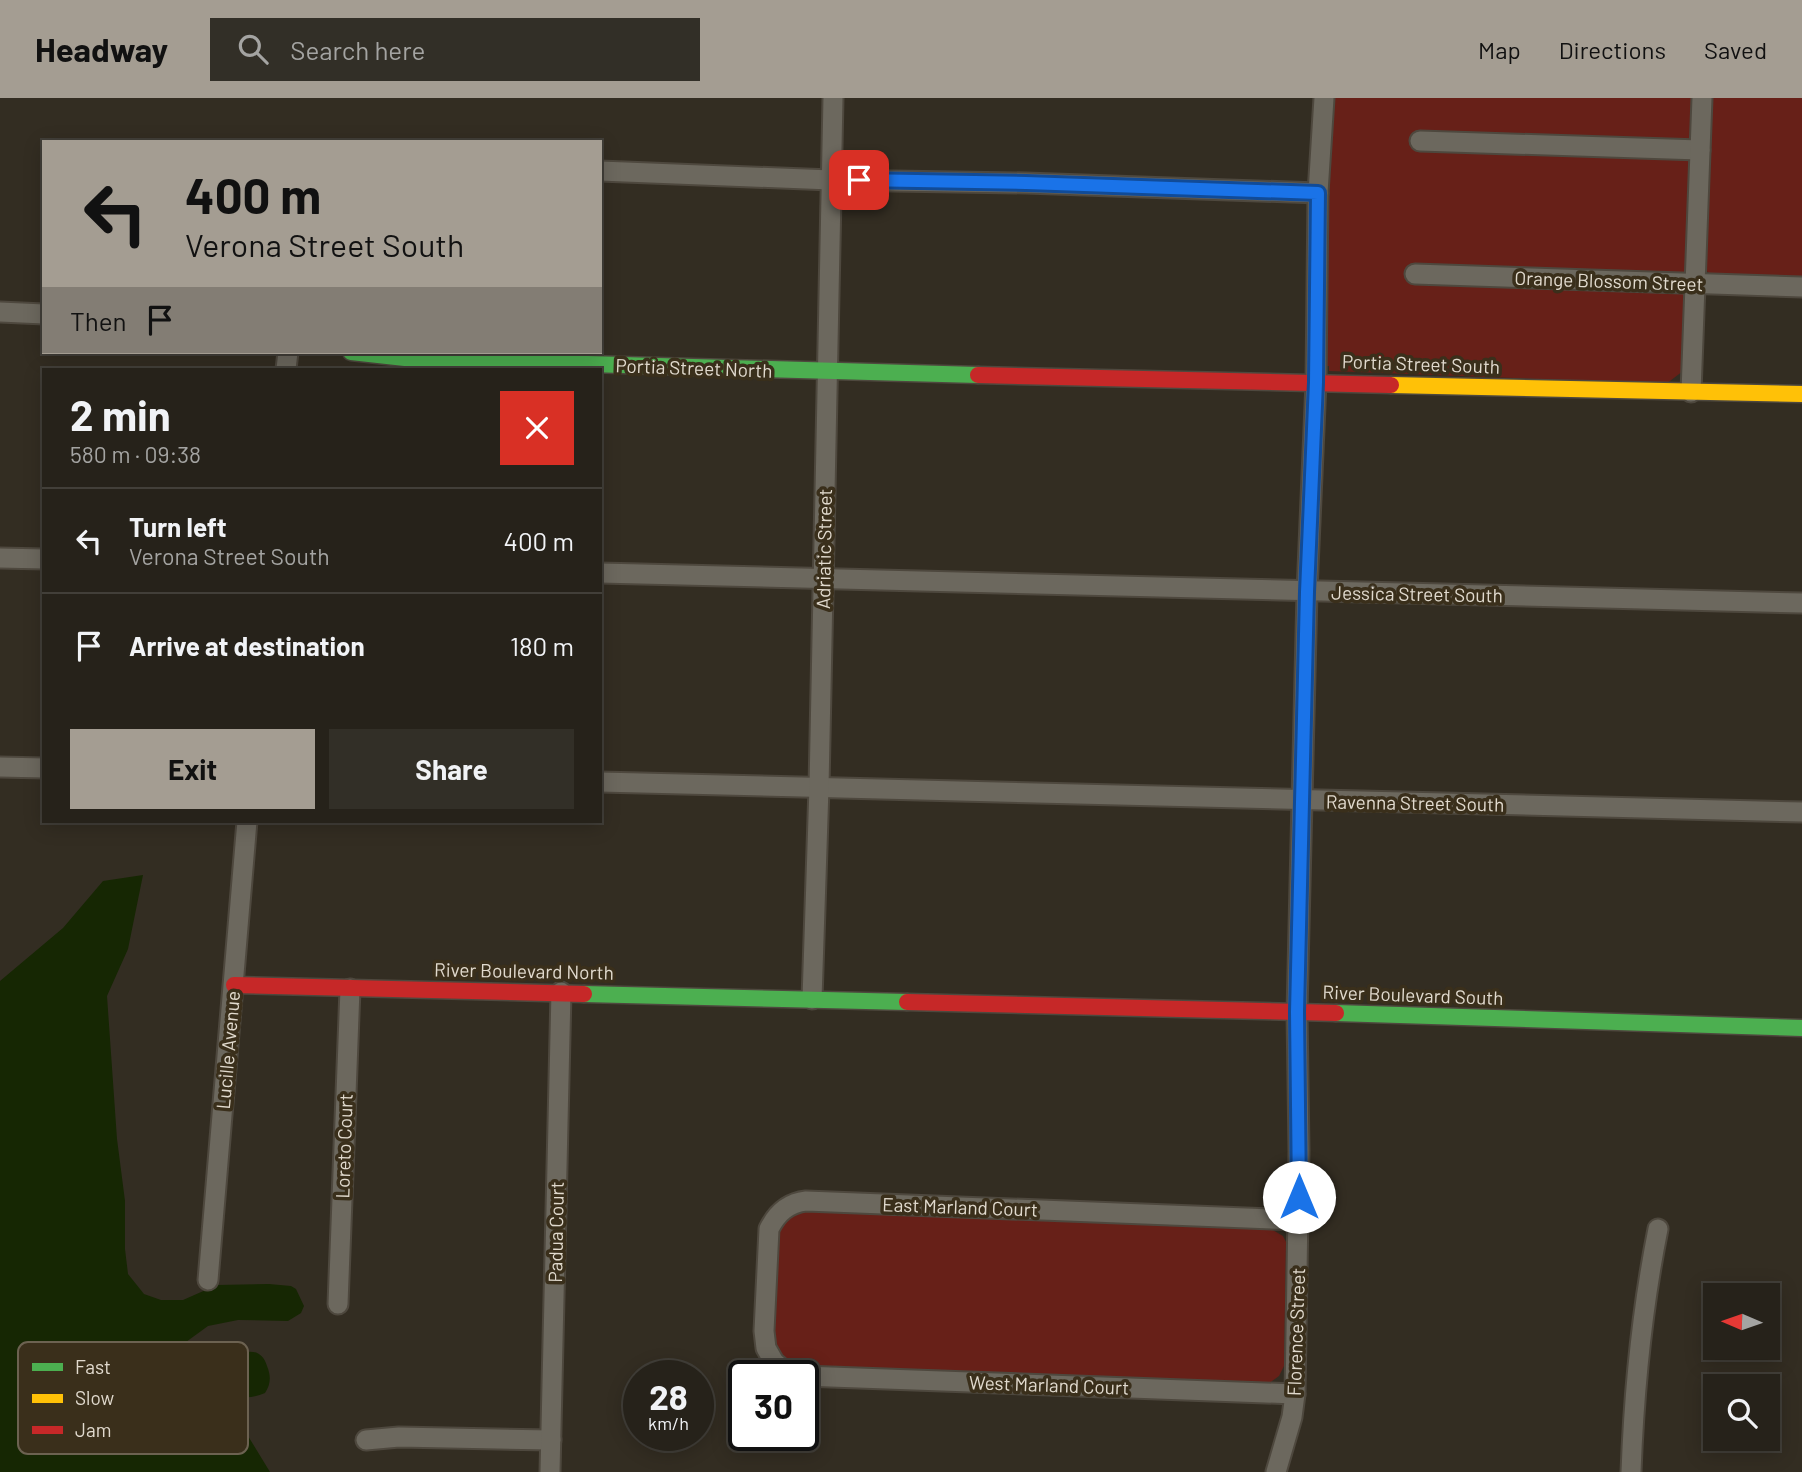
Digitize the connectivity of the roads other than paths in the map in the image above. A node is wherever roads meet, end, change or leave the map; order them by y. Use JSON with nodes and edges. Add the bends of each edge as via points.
{"nodes":[{"id":1,"x":834,"y":98,"type":"edge"},
{"id":2,"x":1324,"y":98,"type":"edge"},
{"id":3,"x":1702,"y":98,"type":"edge"},
{"id":4,"x":1420,"y":141,"type":"dead end"},
{"id":5,"x":1700,"y":150,"type":"junction"},
{"id":6,"x":602,"y":171,"type":"edge"},
{"id":7,"x":831,"y":180,"type":"junction"},
{"id":8,"x":1318,"y":193,"type":"junction"},
{"id":9,"x":1415,"y":274,"type":"dead end"},
{"id":10,"x":1695,"y":285,"type":"junction"},
{"id":11,"x":1802,"y":287,"type":"edge"},
{"id":12,"x":0,"y":312,"type":"edge"},
{"id":13,"x":42,"y":314,"type":"edge"},
{"id":14,"x":369,"y":354,"type":"edge"},
{"id":15,"x":828,"y":372,"type":"junction"},
{"id":16,"x":1316,"y":382,"type":"junction"},
{"id":17,"x":1691,"y":392,"type":"junction"},
{"id":18,"x":1802,"y":394,"type":"edge"},
{"id":19,"x":0,"y":558,"type":"edge"},
{"id":20,"x":42,"y":559,"type":"edge"},
{"id":21,"x":602,"y":573,"type":"edge"},
{"id":22,"x":823,"y":579,"type":"junction"},
{"id":23,"x":1307,"y":592,"type":"junction"},
{"id":24,"x":1802,"y":603,"type":"edge"},
{"id":25,"x":0,"y":767,"type":"edge"},
{"id":26,"x":42,"y":768,"type":"edge"},
{"id":27,"x":602,"y":782,"type":"edge"},
{"id":28,"x":819,"y":787,"type":"junction"},
{"id":29,"x":1302,"y":800,"type":"junction"},
{"id":30,"x":1802,"y":812,"type":"edge"},
{"id":31,"x":247,"y":823,"type":"edge"},
{"id":32,"x":234,"y":985,"type":"junction"},
{"id":33,"x":350,"y":989,"type":"junction"},
{"id":34,"x":561,"y":992,"type":"junction"},
{"id":35,"x":812,"y":999,"type":"junction"},
{"id":36,"x":1297,"y":1012,"type":"junction"},
{"id":37,"x":1802,"y":1028,"type":"edge"},
{"id":38,"x":1299,"y":1220,"type":"junction"},
{"id":39,"x":1658,"y":1229,"type":"dead end"},
{"id":40,"x":208,"y":1280,"type":"dead end"},
{"id":41,"x":338,"y":1304,"type":"dead end"},
{"id":42,"x":773,"y":1360,"type":"edge"},
{"id":43,"x":819,"y":1377,"type":"edge"},
{"id":44,"x":1295,"y":1394,"type":"junction"},
{"id":45,"x":366,"y":1440,"type":"dead end"},
{"id":46,"x":551,"y":1440,"type":"junction"},
{"id":47,"x":550,"y":1472,"type":"edge"},
{"id":48,"x":1276,"y":1472,"type":"edge"},
{"id":49,"x":1631,"y":1472,"type":"edge"}],
"edges":[{"from":1,"to":7,"type":"street","name":"Adriatic Street"},
{"from":2,"to":8,"type":"street","name":"Florence Street"},
{"from":3,"to":5,"type":"street"},
{"from":4,"to":5,"type":"street"},
{"from":5,"to":10,"type":"street"},
{"from":6,"to":7,"type":"street"},
{"from":7,"to":8,"type":"street"},
{"from":7,"to":15,"type":"street","name":"Adriatic Street"},
{"from":8,"to":16,"type":"street","name":"Florence Street"},
{"from":9,"to":10,"type":"street","name":"Orange Blossom Street"},
{"from":10,"to":11,"type":"street","name":"Orange Blossom Street"},
{"from":10,"to":17,"type":"street"},
{"from":12,"to":13,"type":"street"},
{"from":14,"to":15,"type":"street","name":"Portia Street North"},
{"from":15,"to":16,"type":"street","name":"Portia Street South"},
{"from":15,"to":22,"type":"street","name":"Adriatic Street"},
{"from":16,"to":17,"type":"street","name":"Portia Street South"},
{"from":16,"to":23,"type":"street","name":"Florence Street"},
{"from":17,"to":18,"type":"street","name":"Portia Street South"},
{"from":19,"to":20,"type":"street"},
{"from":21,"to":22,"type":"street","name":"Jessica Street South"},
{"from":22,"to":23,"type":"street","name":"Jessica Street South"},
{"from":22,"to":28,"type":"street","name":"Adriatic Street"},
{"from":23,"to":24,"type":"street","name":"Jessica Street South"},
{"from":23,"to":29,"type":"street","name":"Florence Street"},
{"from":25,"to":26,"type":"street"},
{"from":27,"to":28,"type":"street","name":"Ravenna Street South"},
{"from":28,"to":29,"type":"street","name":"Ravenna Street South"},
{"from":28,"to":35,"type":"street","name":"Adriatic Street"},
{"from":29,"to":30,"type":"street","name":"Ravenna Street South"},
{"from":29,"to":36,"type":"street","name":"Florence Street"},
{"from":31,"to":32,"type":"street","name":"Lucille Avenue"},
{"from":32,"to":33,"type":"street","name":"River Boulevard North"},
{"from":32,"to":40,"type":"street","name":"Lucille Avenue"},
{"from":33,"to":34,"type":"street","name":"River Boulevard North"},
{"from":33,"to":41,"type":"street","name":"Loreto Court"},
{"from":34,"to":35,"type":"street","name":"River Boulevard North"},
{"from":34,"to":46,"type":"street","name":"Padua Court"},
{"from":35,"to":36,"type":"street","name":"River Boulevard South"},
{"from":36,"to":37,"type":"street","name":"River Boulevard South"},
{"from":36,"to":38,"type":"street","name":"Florence Street"},
{"from":38,"to":42,"type":"street","name":"East Marland Court","via":[[797,1202],[773,1220],[767,1240],[764,1331]]},
{"from":38,"to":44,"type":"street","name":"Florence Street"},
{"from":39,"to":49,"type":"street","via":[[1633,1409]]},
{"from":43,"to":44,"type":"street","name":"West Marland Court"},
{"from":44,"to":48,"type":"street","name":"Florence Street"},
{"from":45,"to":46,"type":"street"},
{"from":46,"to":47,"type":"street","name":"Padua Court"}]}
